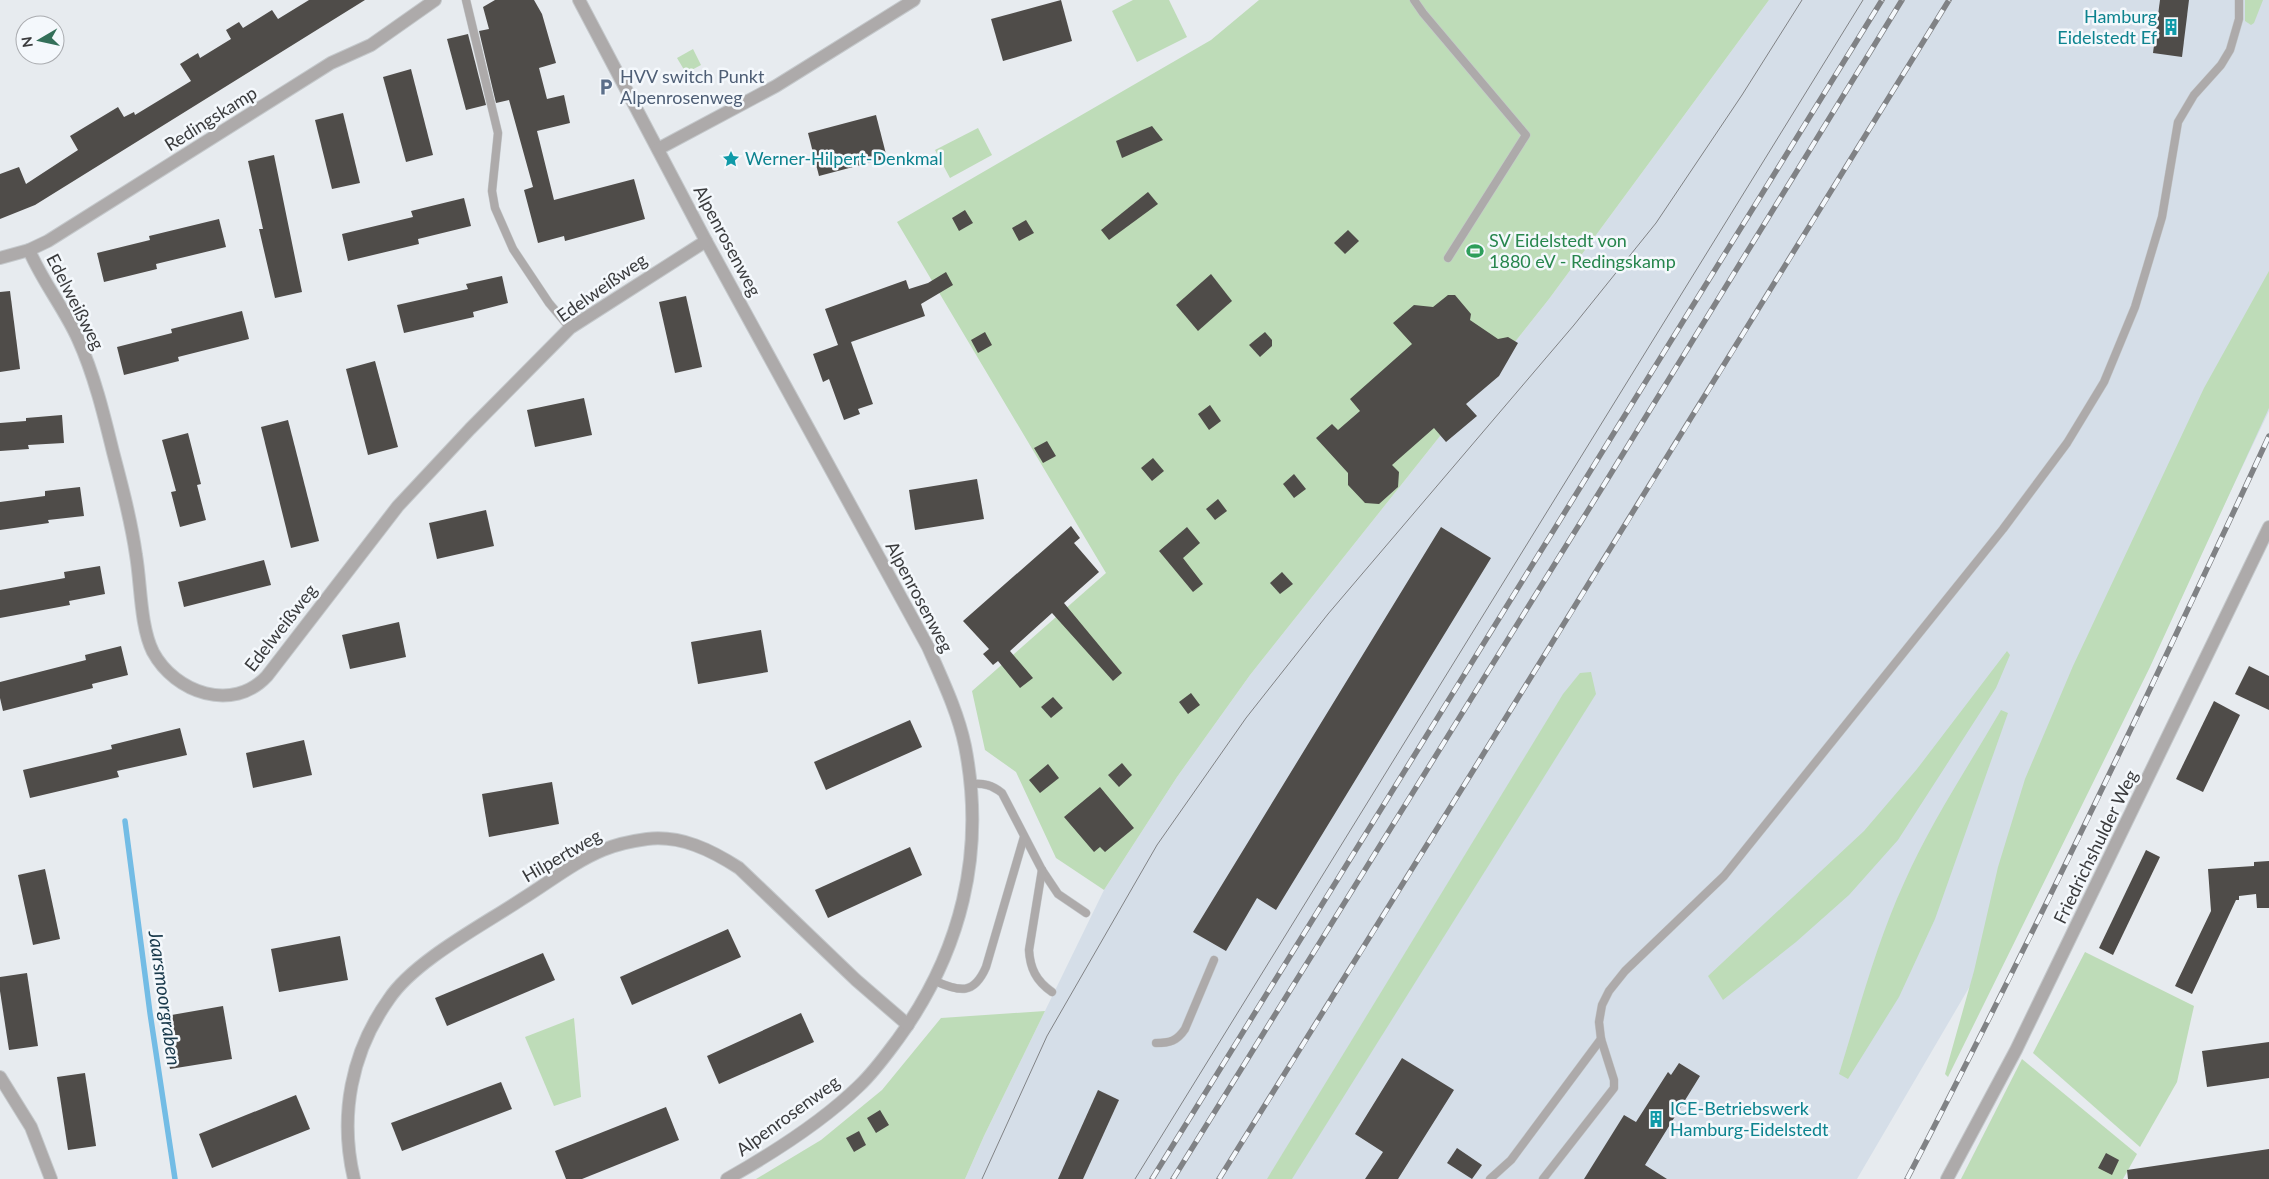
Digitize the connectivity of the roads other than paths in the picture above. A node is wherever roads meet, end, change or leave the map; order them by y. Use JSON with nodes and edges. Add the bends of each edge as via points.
{"nodes":[{"id":1,"x":435,"y":0,"type":"edge"},
{"id":2,"x":466,"y":0,"type":"edge"},
{"id":3,"x":578,"y":0,"type":"edge"},
{"id":4,"x":914,"y":0,"type":"edge"},
{"id":5,"x":1414,"y":0,"type":"edge"},
{"id":6,"x":2239,"y":0,"type":"edge"},
{"id":7,"x":658,"y":149,"type":"junction"},
{"id":8,"x":706,"y":241,"type":"junction"},
{"id":9,"x":29,"y":250,"type":"junction"},
{"id":10,"x":0,"y":258,"type":"edge"},
{"id":11,"x":1448,"y":258,"type":"dead end"},
{"id":12,"x":570,"y":328,"type":"junction"},
{"id":13,"x":2269,"y":527,"type":"edge"},
{"id":14,"x":971,"y":784,"type":"junction"},
{"id":15,"x":1024,"y":837,"type":"junction"},
{"id":16,"x":1042,"y":870,"type":"junction"},
{"id":17,"x":1086,"y":912,"type":"dead end"},
{"id":18,"x":1214,"y":960,"type":"dead end"},
{"id":19,"x":935,"y":981,"type":"junction"},
{"id":20,"x":1052,"y":992,"type":"dead end"},
{"id":21,"x":908,"y":1025,"type":"junction"},
{"id":22,"x":1601,"y":1038,"type":"junction"},
{"id":23,"x":1156,"y":1043,"type":"dead end"},
{"id":24,"x":0,"y":1077,"type":"edge"},
{"id":25,"x":52,"y":1179,"type":"edge"},
{"id":26,"x":354,"y":1179,"type":"edge"},
{"id":27,"x":727,"y":1179,"type":"edge"},
{"id":28,"x":1490,"y":1179,"type":"edge"},
{"id":29,"x":1543,"y":1179,"type":"edge"},
{"id":30,"x":1947,"y":1179,"type":"edge"}],
"edges":[{"from":1,"to":9,"type":"street","name":"Redingskamp","via":[[377,42],[331,63]]},
{"from":2,"to":12,"type":"lane","via":[[498,133],[492,191],[495,208],[513,249]]},
{"from":3,"to":7,"type":"street","name":"Alpenrosenweg"},
{"from":4,"to":7,"type":"street","via":[[776,86]]},
{"from":5,"to":11,"type":"lane","via":[[1526,136]]},
{"from":6,"to":22,"type":"lane","via":[[2239,19],[2230,50],[2221,66],[2194,95],[2178,122],[2162,217],[2135,307],[2104,382],[2076,428],[2003,529],[1724,876],[1625,970],[1602,1005]]},
{"from":7,"to":8,"type":"street","name":"Alpenrosenweg"},
{"from":8,"to":12,"type":"street","name":"Edelweißweg"},
{"from":8,"to":14,"type":"street","name":"Alpenrosenweg","via":[[928,647],[962,736]]},
{"from":9,"to":10,"type":"street","name":"Redingskamp"},
{"from":9,"to":12,"type":"street","name":"Edelweißweg","via":[[79,342],[102,412],[126,505],[153,652],[182,683],[212,695],[238,695],[260,684],[398,506]]},
{"from":13,"to":30,"type":"street","name":"Friedrichshulder Weg","via":[[2020,1042]]},
{"from":14,"to":15,"type":"lane","via":[[994,786],[1002,793]]},
{"from":14,"to":19,"type":"street","name":"Alpenrosenweg","via":[[970,865],[963,907]]},
{"from":15,"to":16,"type":"lane"},
{"from":15,"to":19,"type":"lane","via":[[980,980],[974,986],[957,990]]},
{"from":16,"to":17,"type":"lane","via":[[1058,894]]},
{"from":16,"to":20,"type":"lane","via":[[1029,956],[1034,974],[1042,986]]},
{"from":18,"to":23,"type":"lane","via":[[1179,1038],[1170,1043]]},
{"from":19,"to":21,"type":"street","name":"Alpenrosenweg"},
{"from":21,"to":26,"type":"street","name":"Hilpertweg","via":[[739,868],[692,844],[669,839],[621,844],[593,855],[468,934],[427,962],[389,998],[362,1049],[348,1101],[348,1147]]},
{"from":21,"to":27,"type":"street","name":"Alpenrosenweg","via":[[884,1058],[842,1102]]},
{"from":22,"to":28,"type":"lane","via":[[1511,1160]]},
{"from":22,"to":29,"type":"lane","via":[[1614,1088]]},
{"from":24,"to":25,"type":"street","via":[[31,1128]]}]}
